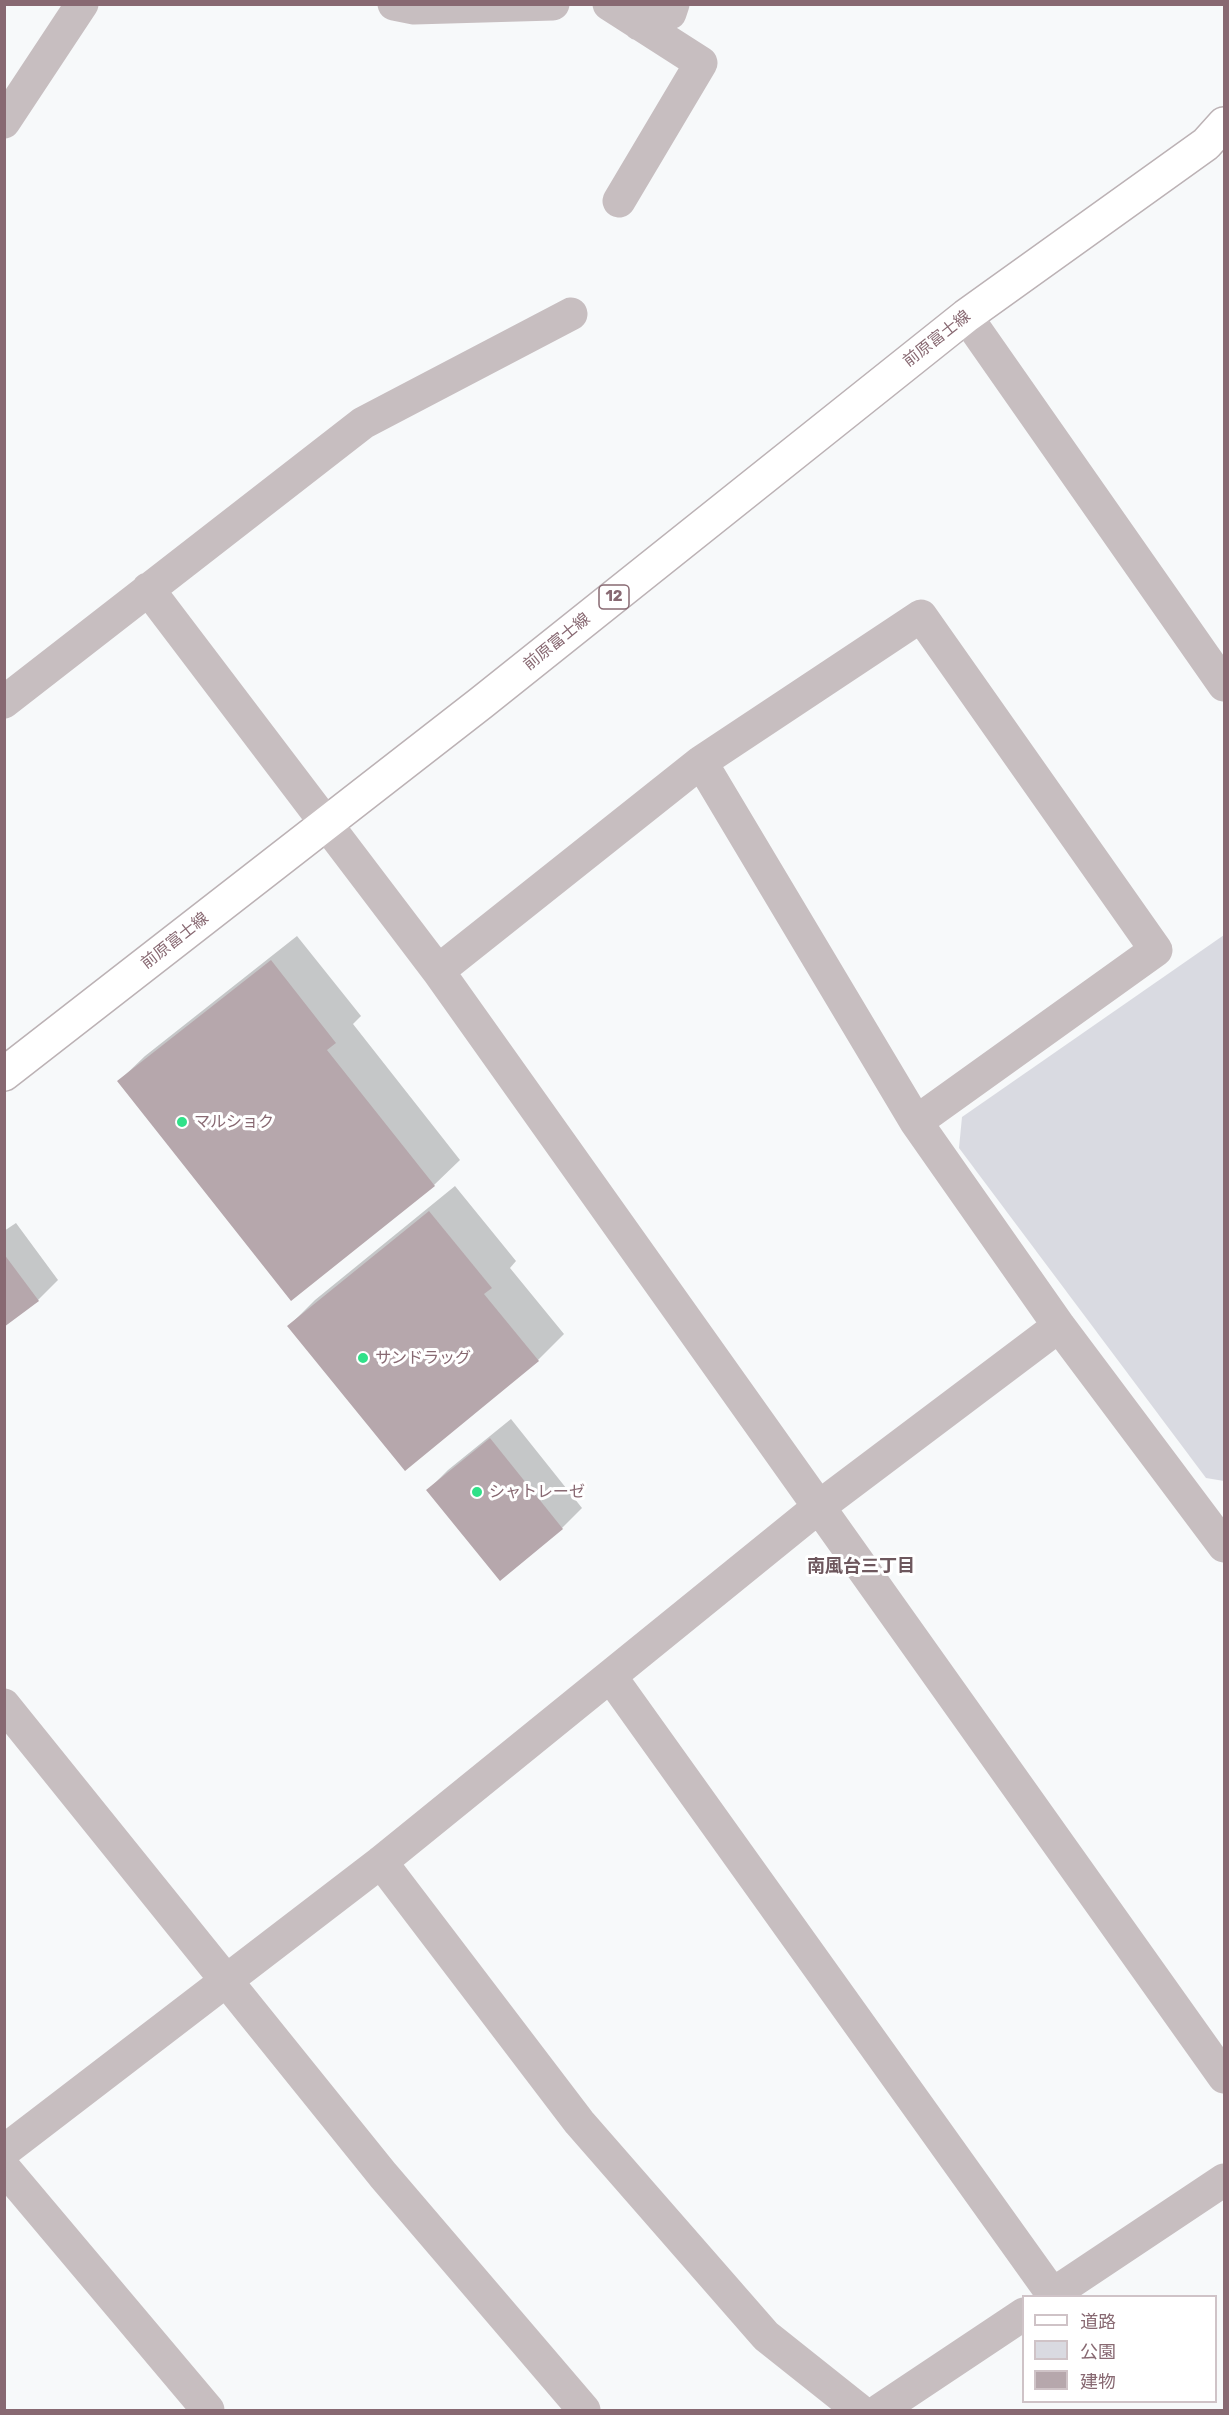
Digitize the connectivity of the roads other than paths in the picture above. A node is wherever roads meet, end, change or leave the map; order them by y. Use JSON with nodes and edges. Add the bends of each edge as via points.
{"nodes":[{"id":1,"x":82,"y":4,"type":"edge"},
{"id":2,"x":394,"y":4,"type":"edge"},
{"id":3,"x":553,"y":4,"type":"edge"},
{"id":4,"x":609,"y":4,"type":"edge"},
{"id":5,"x":673,"y":4,"type":"edge"},
{"id":6,"x":639,"y":24,"type":"junction"},
{"id":7,"x":4,"y":122,"type":"edge"},
{"id":8,"x":1224,"y":124,"type":"edge"},
{"id":9,"x":619,"y":201,"type":"dead end"},
{"id":10,"x":571,"y":314,"type":"dead end"},
{"id":11,"x":966,"y":316,"type":"junction"},
{"id":12,"x":148,"y":589,"type":"junction"},
{"id":13,"x":1224,"y":685,"type":"edge"},
{"id":14,"x":4,"y":702,"type":"edge"},
{"id":15,"x":701,"y":762,"type":"junction"},
{"id":16,"x":326,"y":824,"type":"junction"},
{"id":17,"x":438,"y":971,"type":"junction"},
{"id":18,"x":4,"y":1074,"type":"edge"},
{"id":19,"x":916,"y":1122,"type":"junction"},
{"id":20,"x":1059,"y":1326,"type":"junction"},
{"id":21,"x":820,"y":1506,"type":"junction"},
{"id":22,"x":1220,"y":1529,"type":"edge"},
{"id":23,"x":611,"y":1677,"type":"junction"},
{"id":24,"x":4,"y":1705,"type":"edge"},
{"id":25,"x":381,"y":1862,"type":"junction"},
{"id":26,"x":227,"y":1981,"type":"junction"},
{"id":27,"x":1224,"y":2077,"type":"edge"},
{"id":28,"x":4,"y":2151,"type":"edge"},
{"id":29,"x":4,"y":2168,"type":"edge"},
{"id":30,"x":1224,"y":2180,"type":"edge"},
{"id":31,"x":1050,"y":2295,"type":"edge"},
{"id":32,"x":1052,"y":2295,"type":"edge"},
{"id":33,"x":1022,"y":2315,"type":"edge"},
{"id":34,"x":208,"y":2410,"type":"edge"},
{"id":35,"x":584,"y":2410,"type":"edge"},
{"id":36,"x":859,"y":2410,"type":"edge"},
{"id":37,"x":880,"y":2410,"type":"edge"}],
"edges":[{"from":1,"to":7,"type":"street"},
{"from":2,"to":3,"type":"street","via":[[414,8]]},
{"from":4,"to":6,"type":"street"},
{"from":5,"to":6,"type":"street","via":[[670,13]]},
{"from":6,"to":9,"type":"street","via":[[701,63]]},
{"from":8,"to":11,"type":"main road","name":"前原富士線","number":"12","via":[[1206,144]]},
{"from":10,"to":12,"type":"street","via":[[363,423]]},
{"from":11,"to":13,"type":"street"},
{"from":11,"to":16,"type":"main road","name":"前原富士線","number":"12"},
{"from":12,"to":14,"type":"street"},
{"from":12,"to":16,"type":"street"},
{"from":15,"to":17,"type":"street"},
{"from":15,"to":19,"type":"street"},
{"from":15,"to":19,"type":"street","via":[[921,616],[1156,950]]},
{"from":16,"to":17,"type":"street"},
{"from":16,"to":18,"type":"main road","name":"前原富士線","number":"12"},
{"from":17,"to":21,"type":"street"},
{"from":19,"to":20,"type":"street"},
{"from":20,"to":21,"type":"street"},
{"from":20,"to":22,"type":"street"},
{"from":21,"to":23,"type":"street"},
{"from":21,"to":27,"type":"street"},
{"from":23,"to":25,"type":"street"},
{"from":23,"to":31,"type":"street"},
{"from":24,"to":26,"type":"street"},
{"from":25,"to":26,"type":"street"},
{"from":25,"to":36,"type":"street","via":[[587,2131],[766,2336]]},
{"from":26,"to":28,"type":"street"},
{"from":26,"to":35,"type":"street","via":[[383,2175]]},
{"from":29,"to":34,"type":"street"},
{"from":30,"to":32,"type":"street"},
{"from":33,"to":37,"type":"street"}]}
